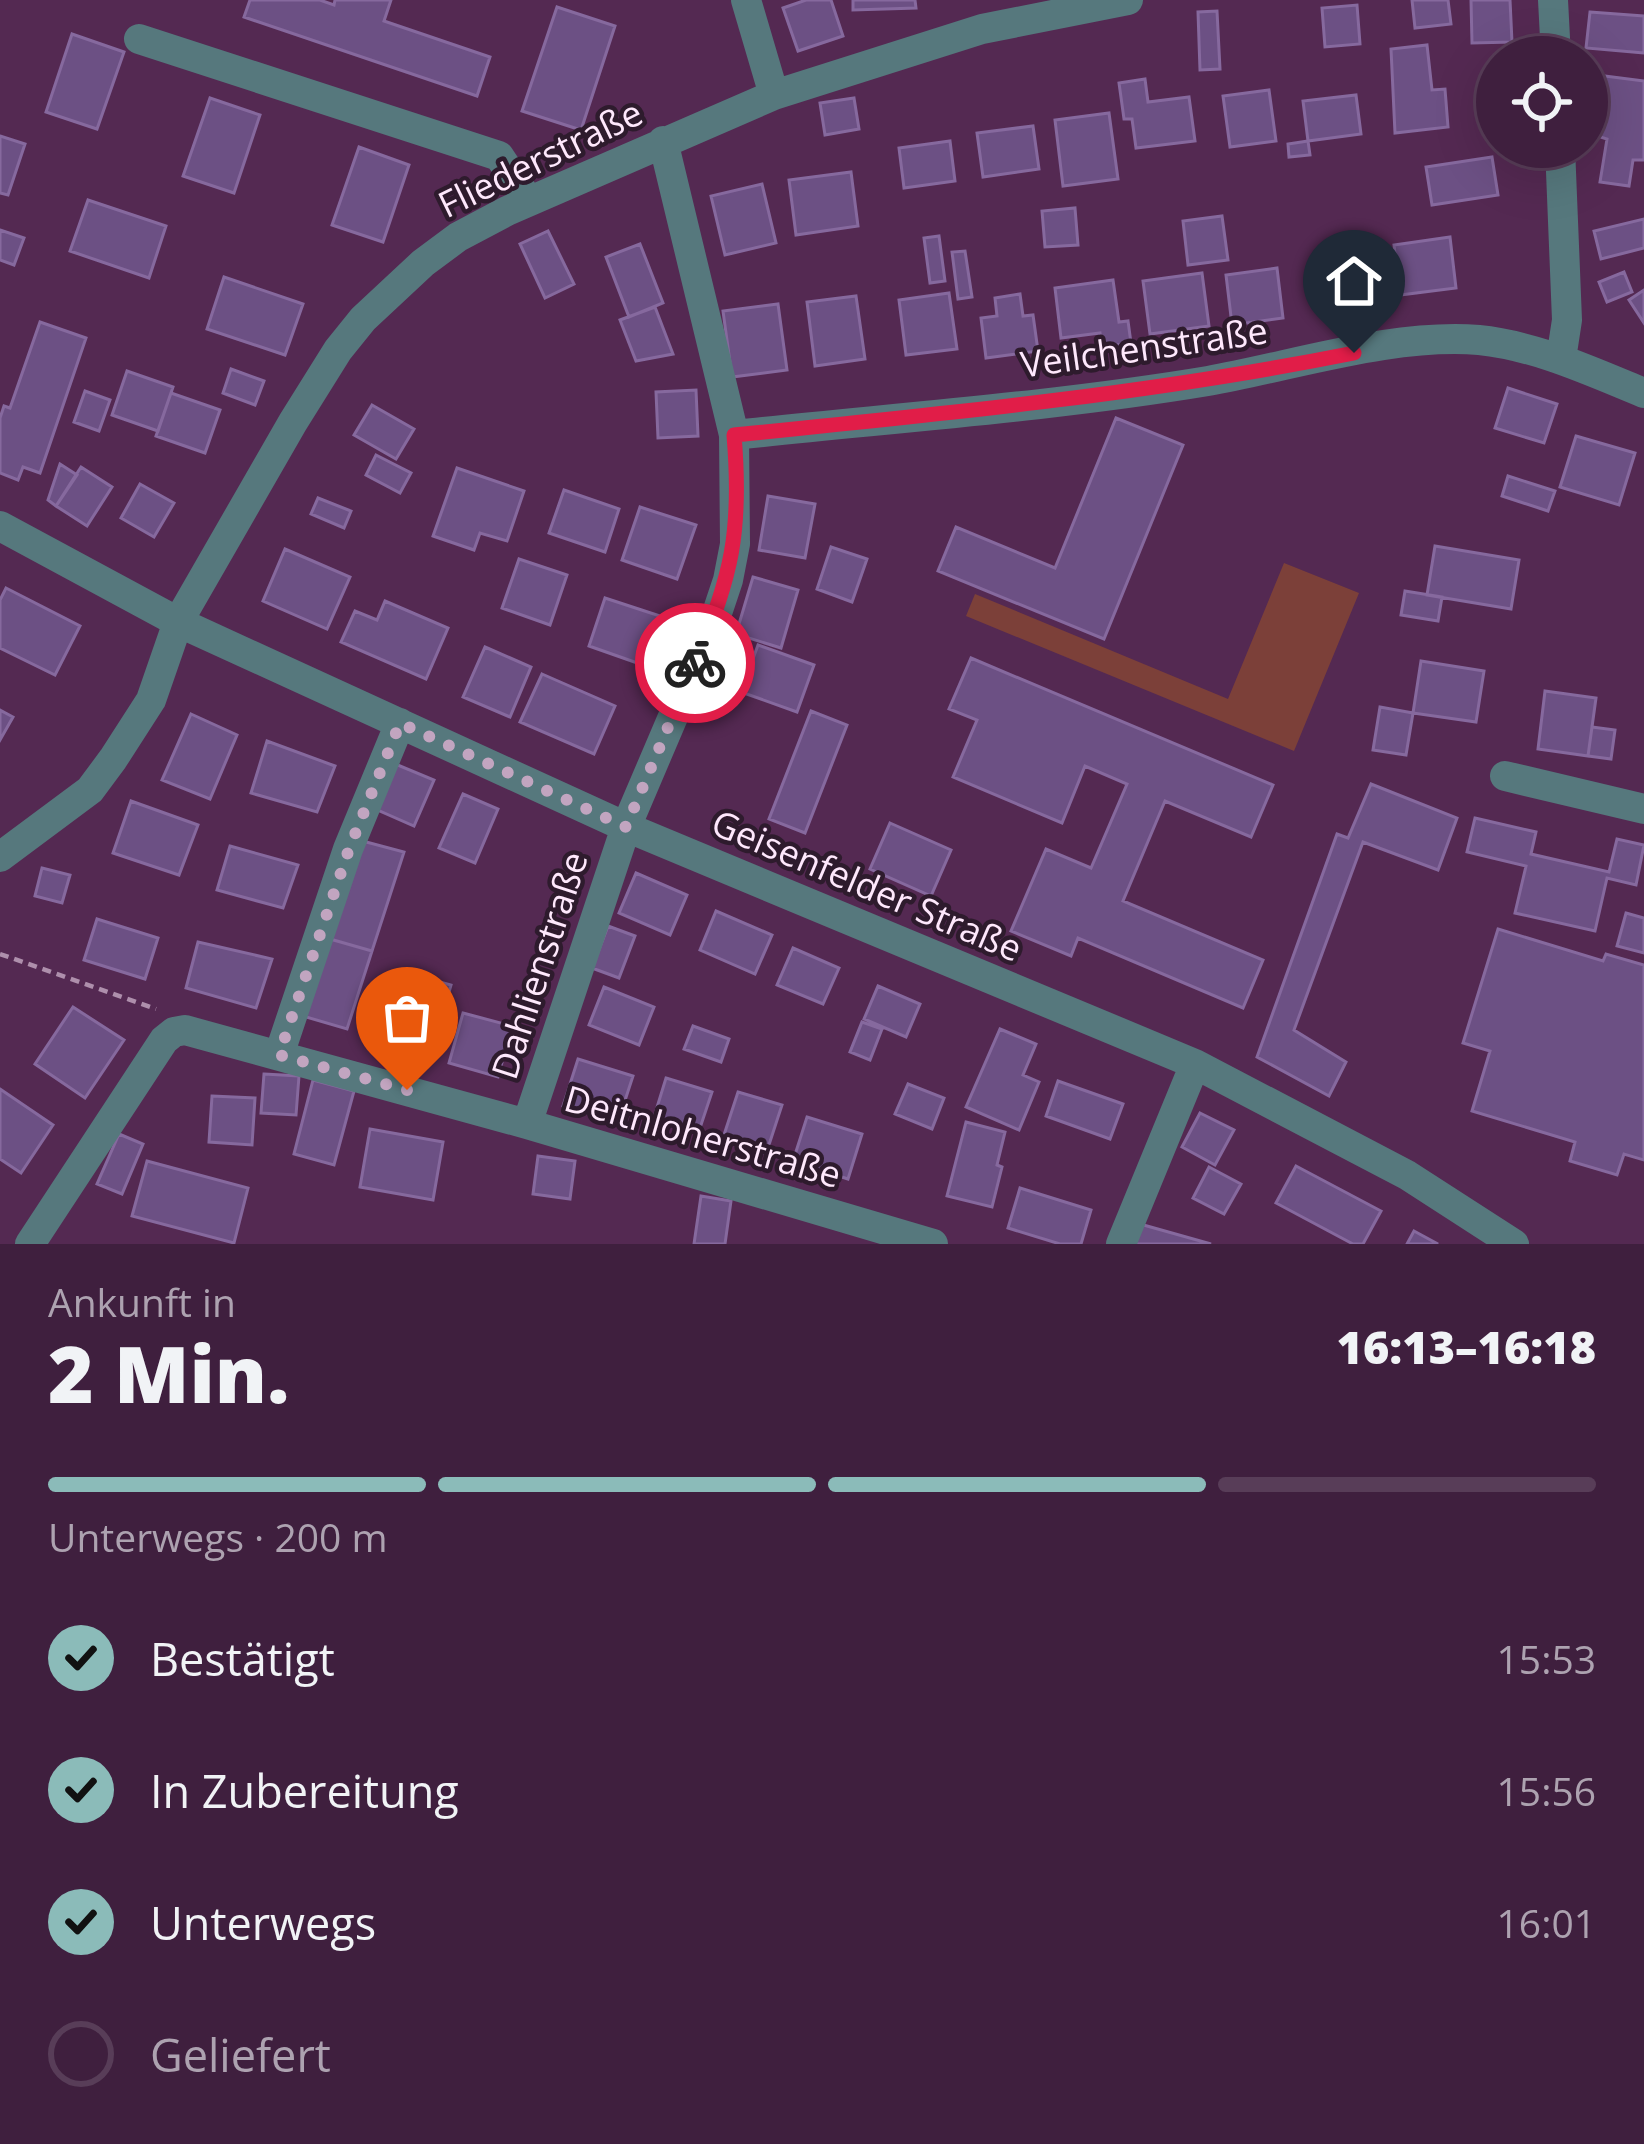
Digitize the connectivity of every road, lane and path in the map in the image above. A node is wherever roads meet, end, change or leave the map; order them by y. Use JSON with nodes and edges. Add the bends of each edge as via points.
{"nodes":[{"id":1,"x":746,"y":0,"type":"edge"},
{"id":2,"x":1129,"y":0,"type":"edge"},
{"id":3,"x":1553,"y":0,"type":"edge"},
{"id":4,"x":981,"y":15,"type":"edge"},
{"id":5,"x":1555,"y":36,"type":"edge"},
{"id":6,"x":139,"y":39,"type":"dead end"},
{"id":7,"x":774,"y":95,"type":"junction"},
{"id":8,"x":663,"y":141,"type":"junction"},
{"id":9,"x":1561,"y":168,"type":"edge"},
{"id":10,"x":529,"y":201,"type":"junction"},
{"id":11,"x":1561,"y":359,"type":"junction"},
{"id":12,"x":1644,"y":393,"type":"edge"},
{"id":13,"x":734,"y":435,"type":"junction"},
{"id":14,"x":0,"y":526,"type":"edge"},
{"id":15,"x":178,"y":622,"type":"junction"},
{"id":16,"x":400,"y":723,"type":"junction"},
{"id":17,"x":1505,"y":776,"type":"dead end"},
{"id":18,"x":1644,"y":809,"type":"edge"},
{"id":19,"x":626,"y":827,"type":"junction"},
{"id":20,"x":0,"y":857,"type":"edge"},
{"id":21,"x":0,"y":954,"type":"edge"},
{"id":22,"x":174,"y":1032,"type":"junction"},
{"id":23,"x":279,"y":1055,"type":"junction"},
{"id":24,"x":1195,"y":1064,"type":"junction"},
{"id":25,"x":527,"y":1124,"type":"junction"},
{"id":26,"x":30,"y":1244,"type":"edge"},
{"id":27,"x":933,"y":1244,"type":"edge"},
{"id":28,"x":1121,"y":1244,"type":"edge"},
{"id":29,"x":1514,"y":1244,"type":"edge"}],
"edges":[{"from":1,"to":7,"type":"street"},
{"from":2,"to":4,"type":"street","name":"Fliederstraße"},
{"from":3,"to":5,"type":"street"},
{"from":4,"to":7,"type":"street","name":"Fliederstraße"},
{"from":6,"to":10,"type":"street","via":[[499,156]]},
{"from":7,"to":8,"type":"street","name":"Fliederstraße"},
{"from":8,"to":10,"type":"street","name":"Fliederstraße"},
{"from":8,"to":13,"type":"street","name":"Dahlienstraße"},
{"from":9,"to":11,"type":"street","via":[[1567,320]]},
{"from":10,"to":15,"type":"street","name":"Fliederstraße","via":[[458,237],[363,319],[293,422]]},
{"from":11,"to":12,"type":"street","name":"Veilchenstraße"},
{"from":11,"to":13,"type":"street","name":"Veilchenstraße","via":[[1515,345],[1437,341],[1103,395]]},
{"from":13,"to":19,"type":"street","name":"Dahlienstraße","via":[[728,580]]},
{"from":14,"to":15,"type":"street","name":"Geisenfelder Straße"},
{"from":15,"to":16,"type":"street","name":"Geisenfelder Straße"},
{"from":15,"to":20,"type":"street","name":"Fliederstraße","via":[[151,700],[90,790]]},
{"from":16,"to":19,"type":"street","name":"Geisenfelder Straße"},
{"from":16,"to":23,"type":"street"},
{"from":17,"to":18,"type":"street"},
{"from":19,"to":24,"type":"street","name":"Geisenfelder Straße"},
{"from":19,"to":25,"type":"street","name":"Dahlienstraße"},
{"from":21,"to":22,"type":"path","via":[[154,1006]]},
{"from":22,"to":23,"type":"street","name":"Deitnloherstraße"},
{"from":22,"to":26,"type":"street"},
{"from":23,"to":25,"type":"street","name":"Deitnloherstraße"},
{"from":24,"to":28,"type":"street"},
{"from":24,"to":29,"type":"street","name":"Geisenfelder Straße","via":[[1407,1175]]},
{"from":25,"to":27,"type":"street","name":"Deitnloherstraße"}]}
